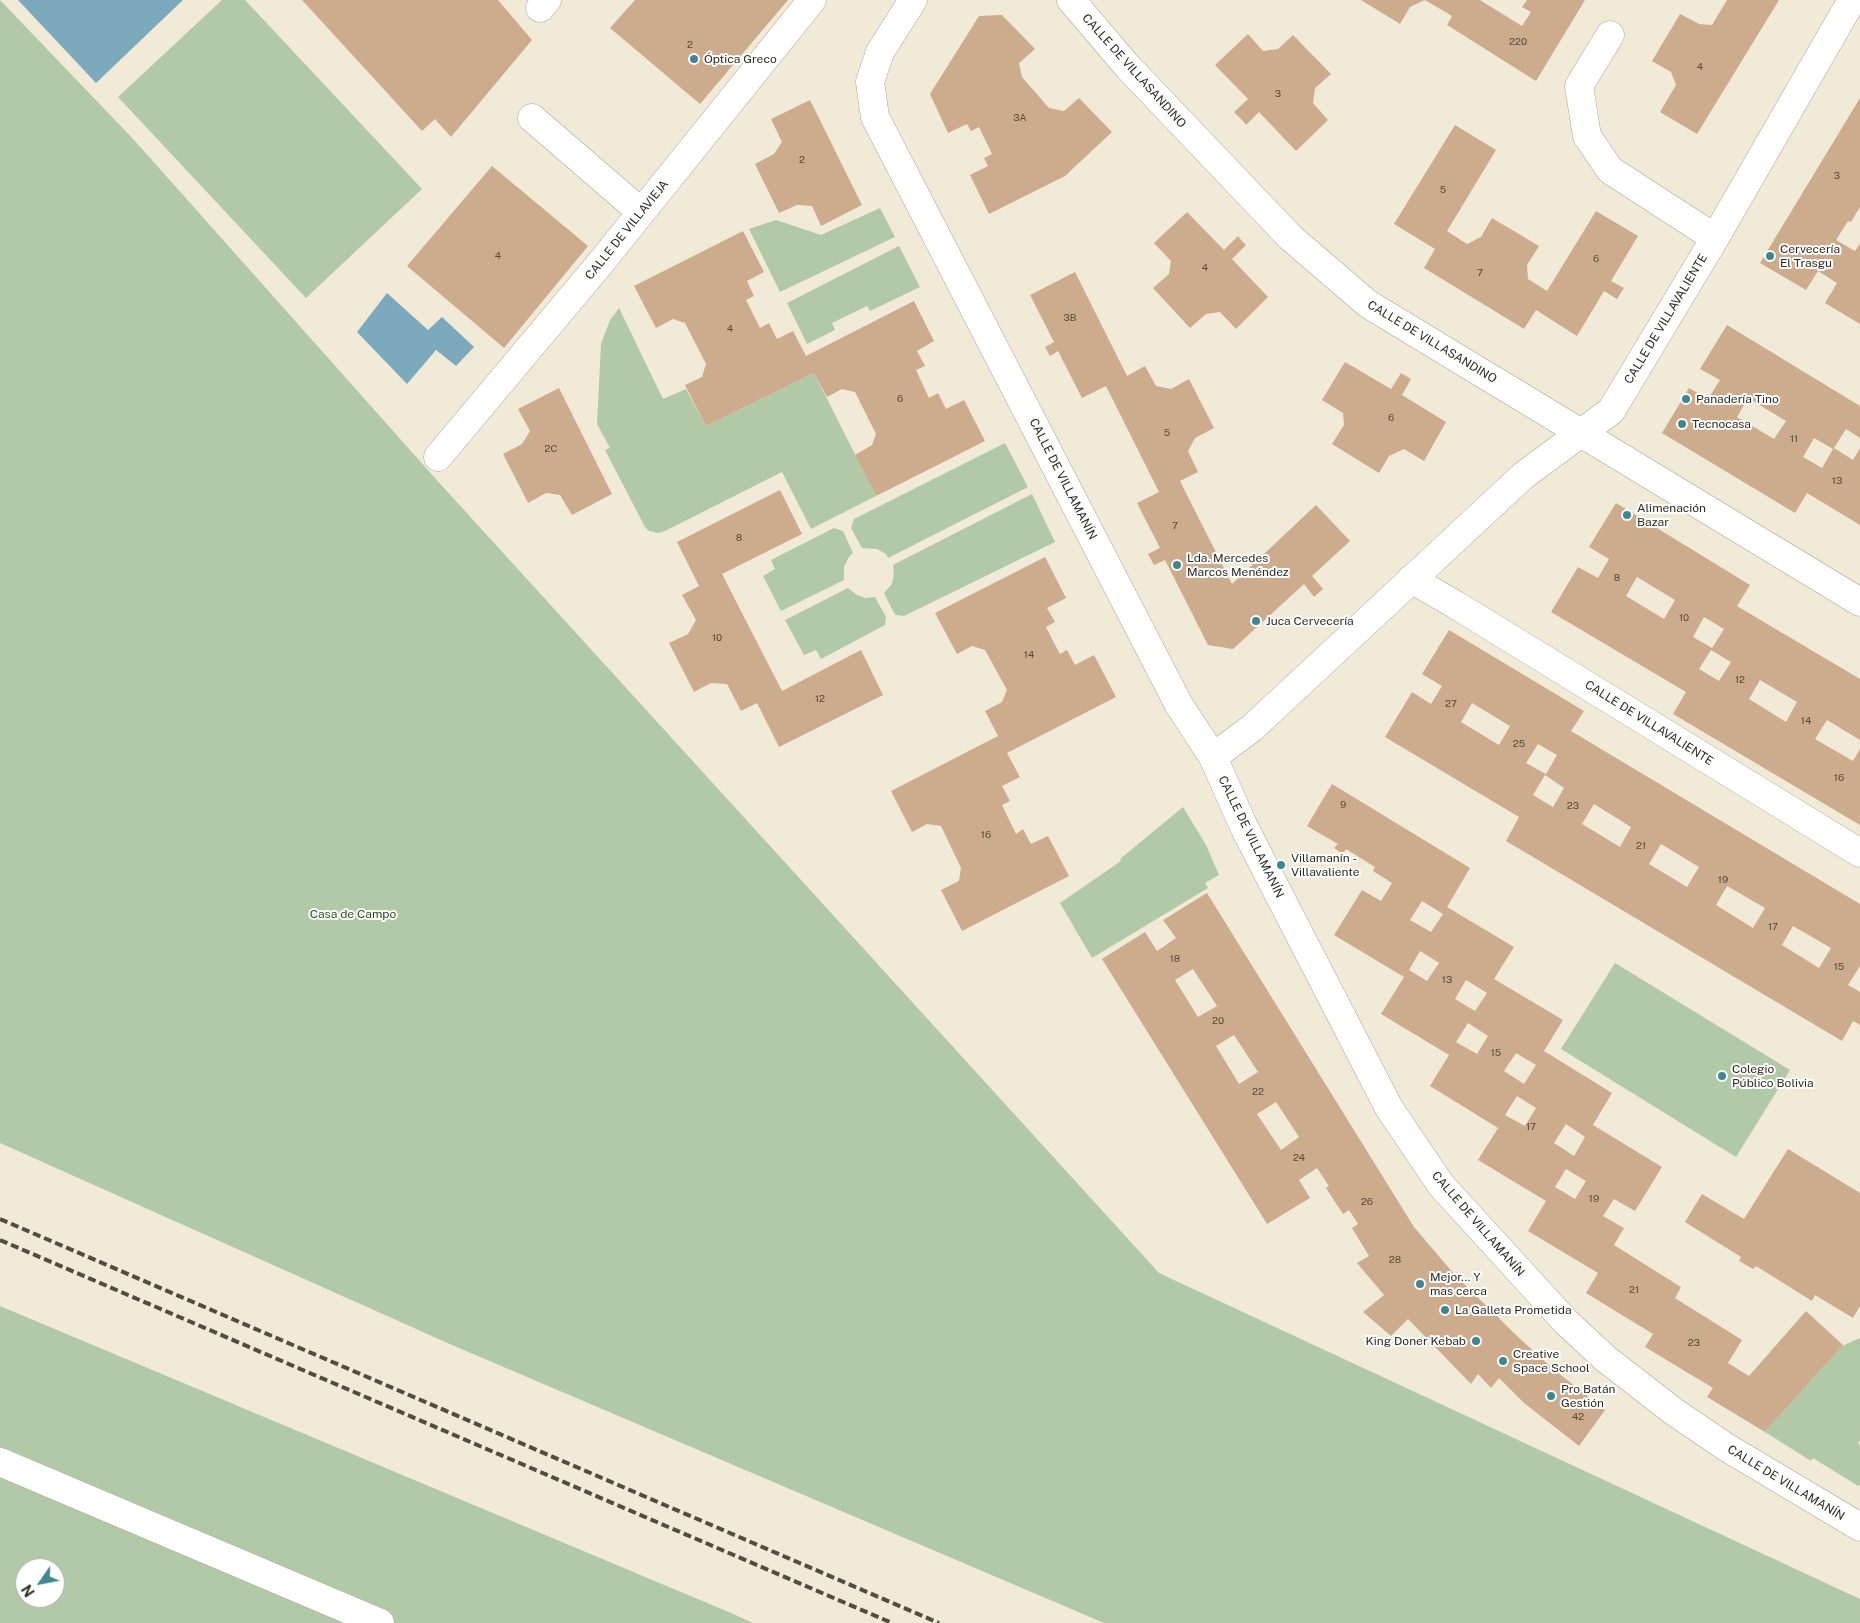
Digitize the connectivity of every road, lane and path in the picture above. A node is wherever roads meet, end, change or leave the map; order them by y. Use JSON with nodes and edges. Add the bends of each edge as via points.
{"nodes":[{"id":1,"x":812,"y":0,"type":"edge"},
{"id":2,"x":913,"y":0,"type":"edge"},
{"id":3,"x":1071,"y":0,"type":"edge"},
{"id":4,"x":1852,"y":0,"type":"edge"},
{"id":5,"x":1610,"y":35,"type":"dead end"},
{"id":6,"x":532,"y":118,"type":"dead end"},
{"id":7,"x":641,"y":212,"type":"junction"},
{"id":8,"x":1715,"y":238,"type":"junction"},
{"id":9,"x":1581,"y":432,"type":"junction"},
{"id":10,"x":438,"y":457,"type":"dead end"},
{"id":11,"x":1411,"y":579,"type":"junction"},
{"id":12,"x":1860,"y":602,"type":"edge"},
{"id":13,"x":1213,"y":757,"type":"junction"},
{"id":14,"x":1860,"y":853,"type":"edge"},
{"id":15,"x":0,"y":1462,"type":"edge"},
{"id":16,"x":1860,"y":1527,"type":"edge"},
{"id":17,"x":380,"y":1623,"type":"edge"}],
"edges":[{"from":1,"to":7,"type":"street","name":"CALLE DE VILLAVIEJA"},
{"from":2,"to":13,"type":"street","name":"CALLE DE VILLAMANÍN","via":[[880,52],[870,82],[875,117],[1180,706]]},
{"from":3,"to":9,"type":"street","name":"CALLE DE VILLASANDINO","via":[[1128,67],[1290,237],[1368,304]]},
{"from":4,"to":8,"type":"street","name":"CALLE DE VILLAVALIENTE"},
{"from":5,"to":8,"type":"street","via":[[1579,86],[1587,136],[1610,170]]},
{"from":6,"to":7,"type":"street"},
{"from":7,"to":10,"type":"street","name":"CALLE DE VILLAVIEJA"},
{"from":8,"to":9,"type":"street","name":"CALLE DE VILLAVALIENTE","via":[[1610,410]]},
{"from":9,"to":11,"type":"street","name":"CALLE DE VILLAVALIENTE","via":[[1524,475]]},
{"from":9,"to":12,"type":"street","name":"CALLE DE VILLASANDINO"},
{"from":11,"to":13,"type":"street","name":"CALLE DE VILLAVALIENTE","via":[[1252,728]]},
{"from":11,"to":14,"type":"street","name":"CALLE DE VILLAVALIENTE"},
{"from":13,"to":16,"type":"street","name":"CALLE DE VILLAMANÍN","via":[[1244,827],[1389,1108],[1441,1185],[1566,1322],[1606,1359],[1672,1411],[1726,1447]]},
{"from":15,"to":17,"type":"street"}]}
